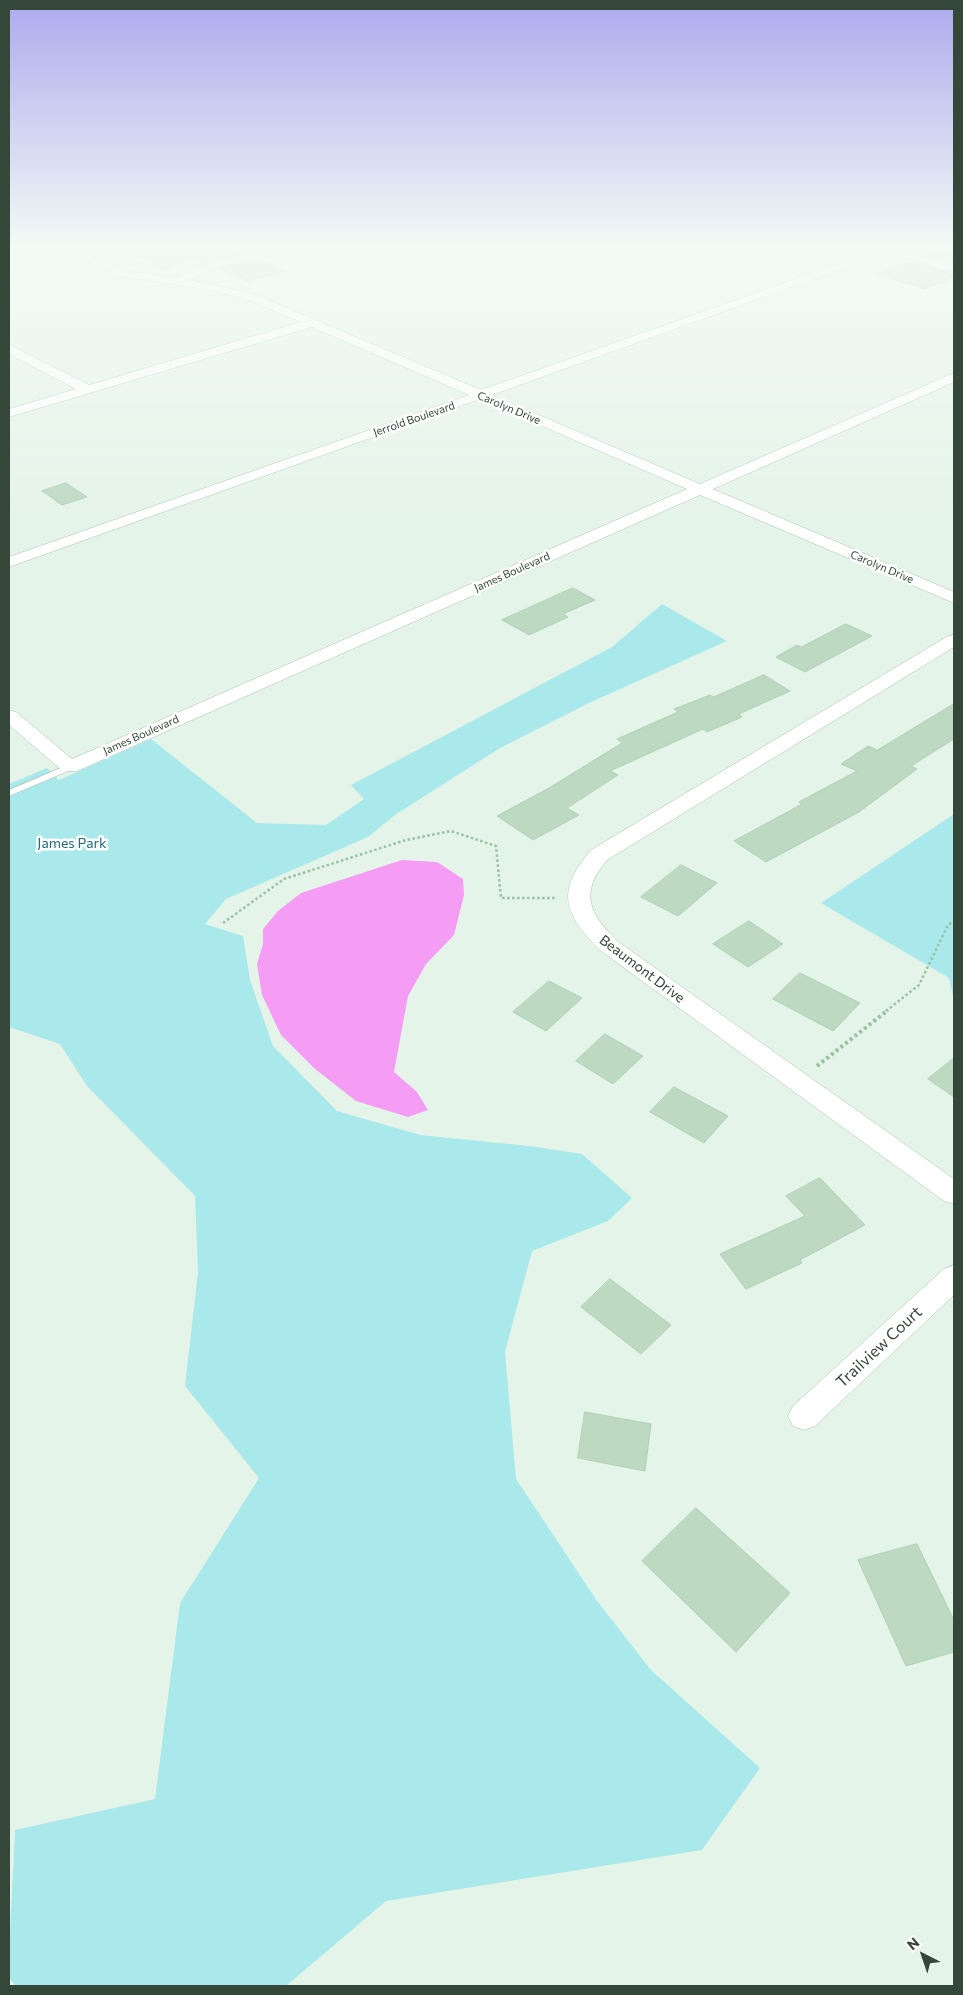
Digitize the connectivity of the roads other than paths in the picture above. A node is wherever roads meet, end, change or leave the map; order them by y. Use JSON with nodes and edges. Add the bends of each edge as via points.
{"nodes":[{"id":1,"x":261,"y":338,"type":"edge"},
{"id":2,"x":347,"y":338,"type":"edge"},
{"id":3,"x":641,"y":338,"type":"edge"},
{"id":4,"x":9,"y":349,"type":"edge"},
{"id":5,"x":954,"y":377,"type":"edge"},
{"id":6,"x":87,"y":389,"type":"junction"},
{"id":7,"x":480,"y":395,"type":"junction"},
{"id":8,"x":9,"y":413,"type":"edge"},
{"id":9,"x":699,"y":490,"type":"junction"},
{"id":10,"x":9,"y":562,"type":"edge"},
{"id":11,"x":954,"y":598,"type":"edge"},
{"id":12,"x":954,"y":640,"type":"edge"},
{"id":13,"x":9,"y":716,"type":"edge"},
{"id":14,"x":70,"y":767,"type":"junction"},
{"id":15,"x":9,"y":793,"type":"edge"},
{"id":16,"x":954,"y":1193,"type":"edge"},
{"id":17,"x":954,"y":1277,"type":"edge"},
{"id":18,"x":804,"y":1416,"type":"dead end"}],
"edges":[{"from":1,"to":6,"type":"street"},
{"from":2,"to":7,"type":"street","name":"Carolyn Drive"},
{"from":3,"to":7,"type":"street","name":"Jerrold Boulevard"},
{"from":4,"to":6,"type":"street"},
{"from":5,"to":9,"type":"street","name":"James Boulevard"},
{"from":6,"to":8,"type":"street"},
{"from":7,"to":9,"type":"street","name":"Carolyn Drive"},
{"from":7,"to":10,"type":"street","name":"Jerrold Boulevard"},
{"from":9,"to":11,"type":"street","name":"Carolyn Drive"},
{"from":9,"to":14,"type":"street","name":"James Boulevard"},
{"from":12,"to":16,"type":"street","name":"Beaumont Drive","via":[[599,855],[587,867],[580,881],[578,898],[582,915],[592,931],[609,946]]},
{"from":13,"to":14,"type":"street"},
{"from":14,"to":15,"type":"lane"},
{"from":17,"to":18,"type":"street","name":"Trailview Court"}]}
